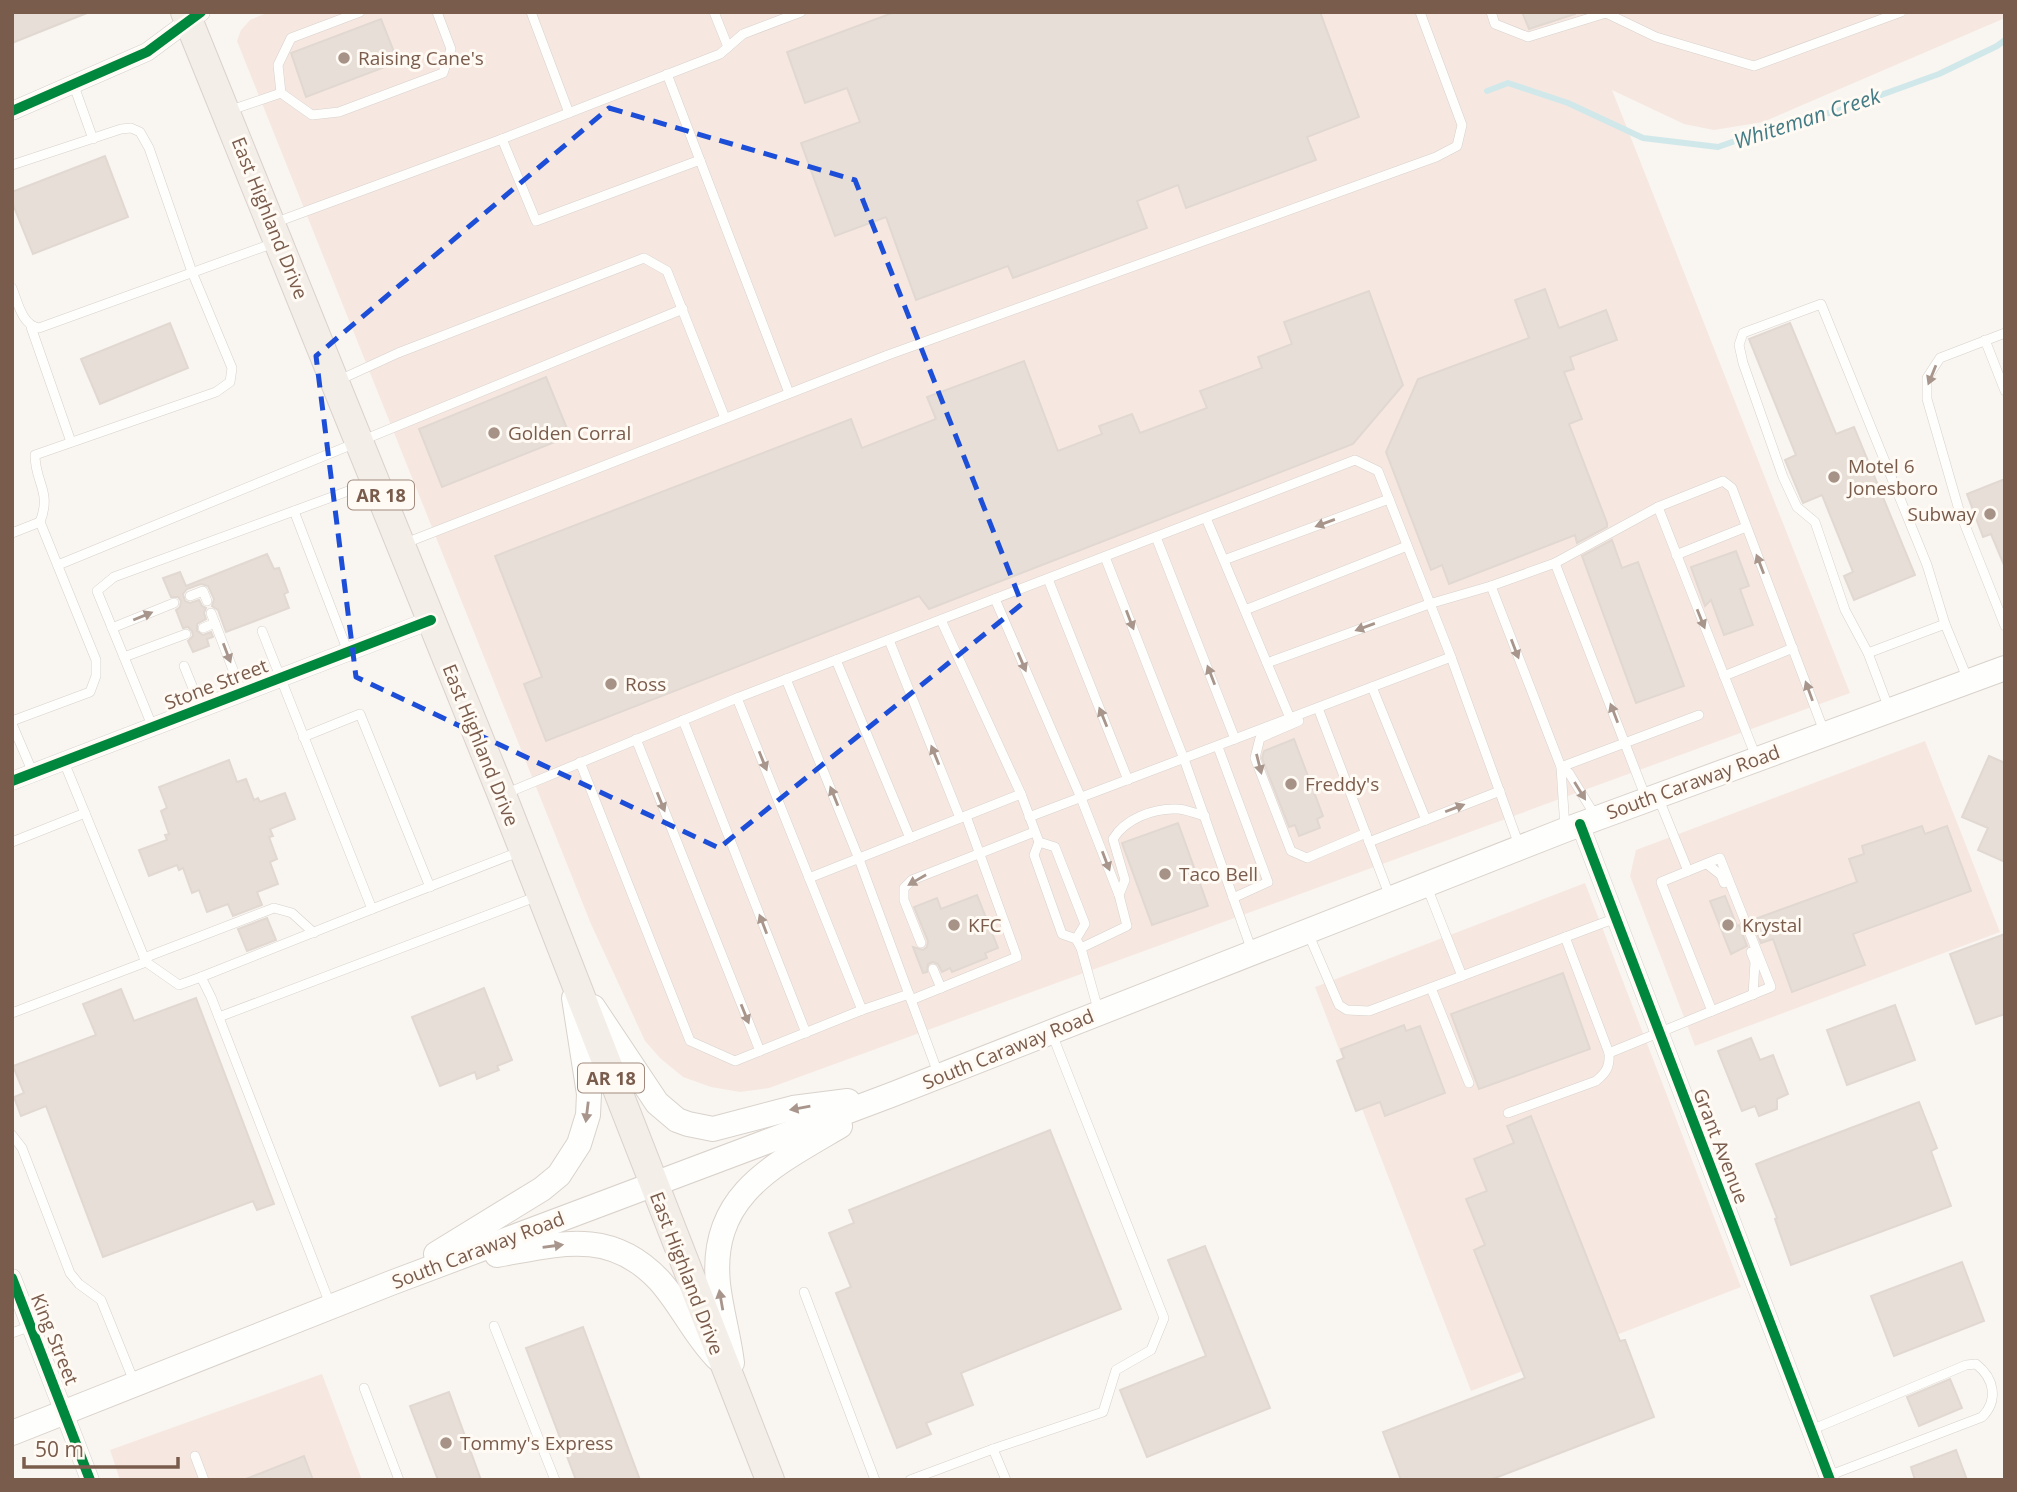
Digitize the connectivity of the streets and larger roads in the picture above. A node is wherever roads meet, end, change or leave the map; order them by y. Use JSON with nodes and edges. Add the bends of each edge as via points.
{"nodes":[{"id":1,"x":192,"y":15,"type":"edge"},
{"id":2,"x":12,"y":111,"type":"edge"},
{"id":3,"x":431,"y":620,"type":"junction"},
{"id":4,"x":2005,"y":667,"type":"edge"},
{"id":5,"x":12,"y":781,"type":"edge"},
{"id":6,"x":1581,"y":824,"type":"junction"},
{"id":7,"x":569,"y":972,"type":"junction"},
{"id":8,"x":891,"y":1095,"type":"junction"},
{"id":9,"x":653,"y":1185,"type":"junction"},
{"id":10,"x":12,"y":1278,"type":"edge"},
{"id":11,"x":391,"y":1283,"type":"junction"},
{"id":12,"x":729,"y":1379,"type":"junction"},
{"id":13,"x":66,"y":1413,"type":"junction"},
{"id":14,"x":12,"y":1433,"type":"edge"},
{"id":15,"x":1829,"y":1478,"type":"edge"},
{"id":16,"x":90,"y":1480,"type":"edge"},
{"id":17,"x":770,"y":1480,"type":"edge"}],
"edges":[{"from":1,"to":2,"type":"street","via":[[147,52]]},
{"from":1,"to":3,"type":"main road","name":"East Highland Drive","number":"AR 18","via":[[226,111]]},
{"from":3,"to":5,"type":"street","name":"Stone Street"},
{"from":3,"to":7,"type":"main road","name":"East Highland Drive","number":"AR 18"},
{"from":4,"to":6,"type":"main road","name":"South Caraway Road"},
{"from":6,"to":8,"type":"main road","name":"South Caraway Road"},
{"from":6,"to":15,"type":"street","name":"Grant Avenue"},
{"from":8,"to":7,"type":"main road","one_way":true,"via":[[793,1108],[713,1129],[688,1125],[657,1103]]},
{"from":7,"to":9,"type":"main road","name":"East Highland Drive","number":"AR 18"},
{"from":7,"to":11,"type":"main road","one_way":true,"via":[[589,1094],[579,1144],[559,1175],[542,1189]]},
{"from":8,"to":9,"type":"main road","name":"South Caraway Road"},
{"from":12,"to":8,"type":"main road","one_way":true,"via":[[732,1361],[717,1261],[732,1208],[764,1174]]},
{"from":9,"to":11,"type":"main road","name":"South Caraway Road"},
{"from":9,"to":12,"type":"main road","name":"East Highland Drive","number":"AR 18"},
{"from":10,"to":13,"type":"street","name":"King Street"},
{"from":11,"to":12,"type":"main road","one_way":true,"via":[[455,1262],[584,1242],[601,1245],[639,1263],[659,1280]]},
{"from":11,"to":13,"type":"main road","name":"South Caraway Road"},
{"from":12,"to":17,"type":"main road","name":"East Highland Drive","number":"AR 18"},
{"from":13,"to":14,"type":"main road","name":"South Caraway Road"},
{"from":13,"to":16,"type":"street","name":"King Street"}]}
